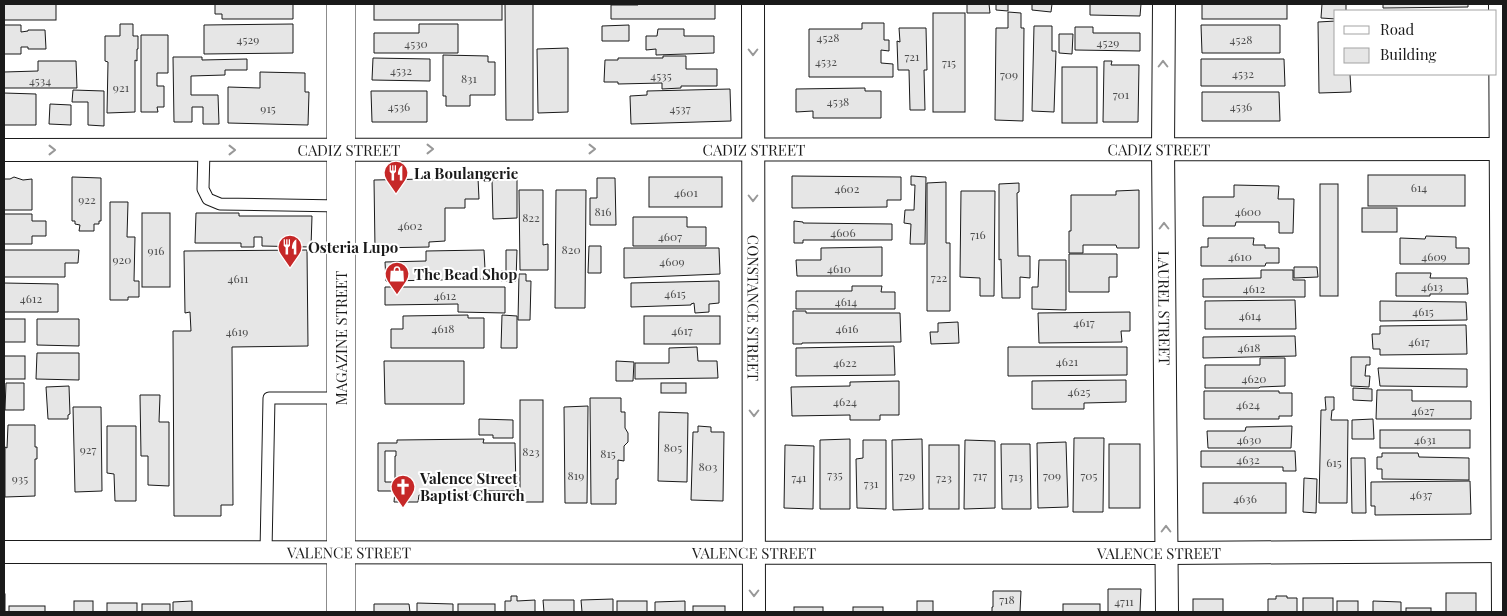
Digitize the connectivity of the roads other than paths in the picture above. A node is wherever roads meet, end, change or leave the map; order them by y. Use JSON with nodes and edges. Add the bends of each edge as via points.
{"nodes":[{"id":1,"x":341,"y":4,"type":"edge"},
{"id":2,"x":753,"y":4,"type":"edge"},
{"id":3,"x":1164,"y":4,"type":"edge"},
{"id":4,"x":1500,"y":4,"type":"edge"},
{"id":5,"x":1163,"y":148,"type":"junction"},
{"id":6,"x":341,"y":149,"type":"junction"},
{"id":7,"x":753,"y":149,"type":"junction"},
{"id":8,"x":1502,"y":149,"type":"edge"},
{"id":9,"x":4,"y":150,"type":"edge"},
{"id":10,"x":204,"y":150,"type":"junction"},
{"id":11,"x":341,"y":206,"type":"junction"},
{"id":12,"x":341,"y":398,"type":"junction"},
{"id":13,"x":266,"y":551,"type":"junction"},
{"id":14,"x":341,"y":551,"type":"junction"},
{"id":15,"x":1503,"y":551,"type":"edge"},
{"id":16,"x":4,"y":552,"type":"edge"},
{"id":17,"x":754,"y":552,"type":"junction"},
{"id":18,"x":1166,"y":552,"type":"junction"},
{"id":19,"x":341,"y":612,"type":"edge"},
{"id":20,"x":754,"y":612,"type":"edge"},
{"id":21,"x":1167,"y":612,"type":"edge"},
{"id":22,"x":1502,"y":612,"type":"edge"}],
"edges":[{"from":1,"to":6,"type":"street","name":"MAGAZINE STREET"},
{"from":2,"to":7,"type":"street","name":"CONSTANCE STREET","one_way":true},
{"from":5,"to":3,"type":"street","name":"LAUREL STREET","one_way":true},
{"from":4,"to":8,"type":"street"},
{"from":5,"to":7,"type":"street","name":"CADIZ STREET"},
{"from":5,"to":8,"type":"street","name":"CADIZ STREET"},
{"from":18,"to":5,"type":"street","name":"LAUREL STREET","one_way":true},
{"from":6,"to":7,"type":"street","name":"CADIZ STREET","one_way":true},
{"from":10,"to":6,"type":"street","name":"CADIZ STREET","one_way":true},
{"from":6,"to":11,"type":"street","name":"MAGAZINE STREET"},
{"from":7,"to":17,"type":"street","name":"CONSTANCE STREET","one_way":true},
{"from":8,"to":15,"type":"street"},
{"from":9,"to":10,"type":"street","name":"CADIZ STREET","one_way":true},
{"from":10,"to":11,"type":"lane","via":[[203,188],[208,199],[220,204]]},
{"from":11,"to":12,"type":"street","name":"MAGAZINE STREET"},
{"from":12,"to":13,"type":"lane","via":[[268,398]]},
{"from":12,"to":14,"type":"street","name":"MAGAZINE STREET"},
{"from":13,"to":14,"type":"street","name":"VALENCE STREET"},
{"from":13,"to":16,"type":"street","name":"VALENCE STREET"},
{"from":14,"to":17,"type":"street","name":"VALENCE STREET"},
{"from":14,"to":19,"type":"street","name":"MAGAZINE STREET"},
{"from":15,"to":18,"type":"street","name":"VALENCE STREET"},
{"from":15,"to":22,"type":"street"},
{"from":17,"to":18,"type":"street","name":"VALENCE STREET"},
{"from":17,"to":20,"type":"street","name":"CONSTANCE STREET","one_way":true},
{"from":18,"to":21,"type":"street","name":"LAUREL STREET"}]}
